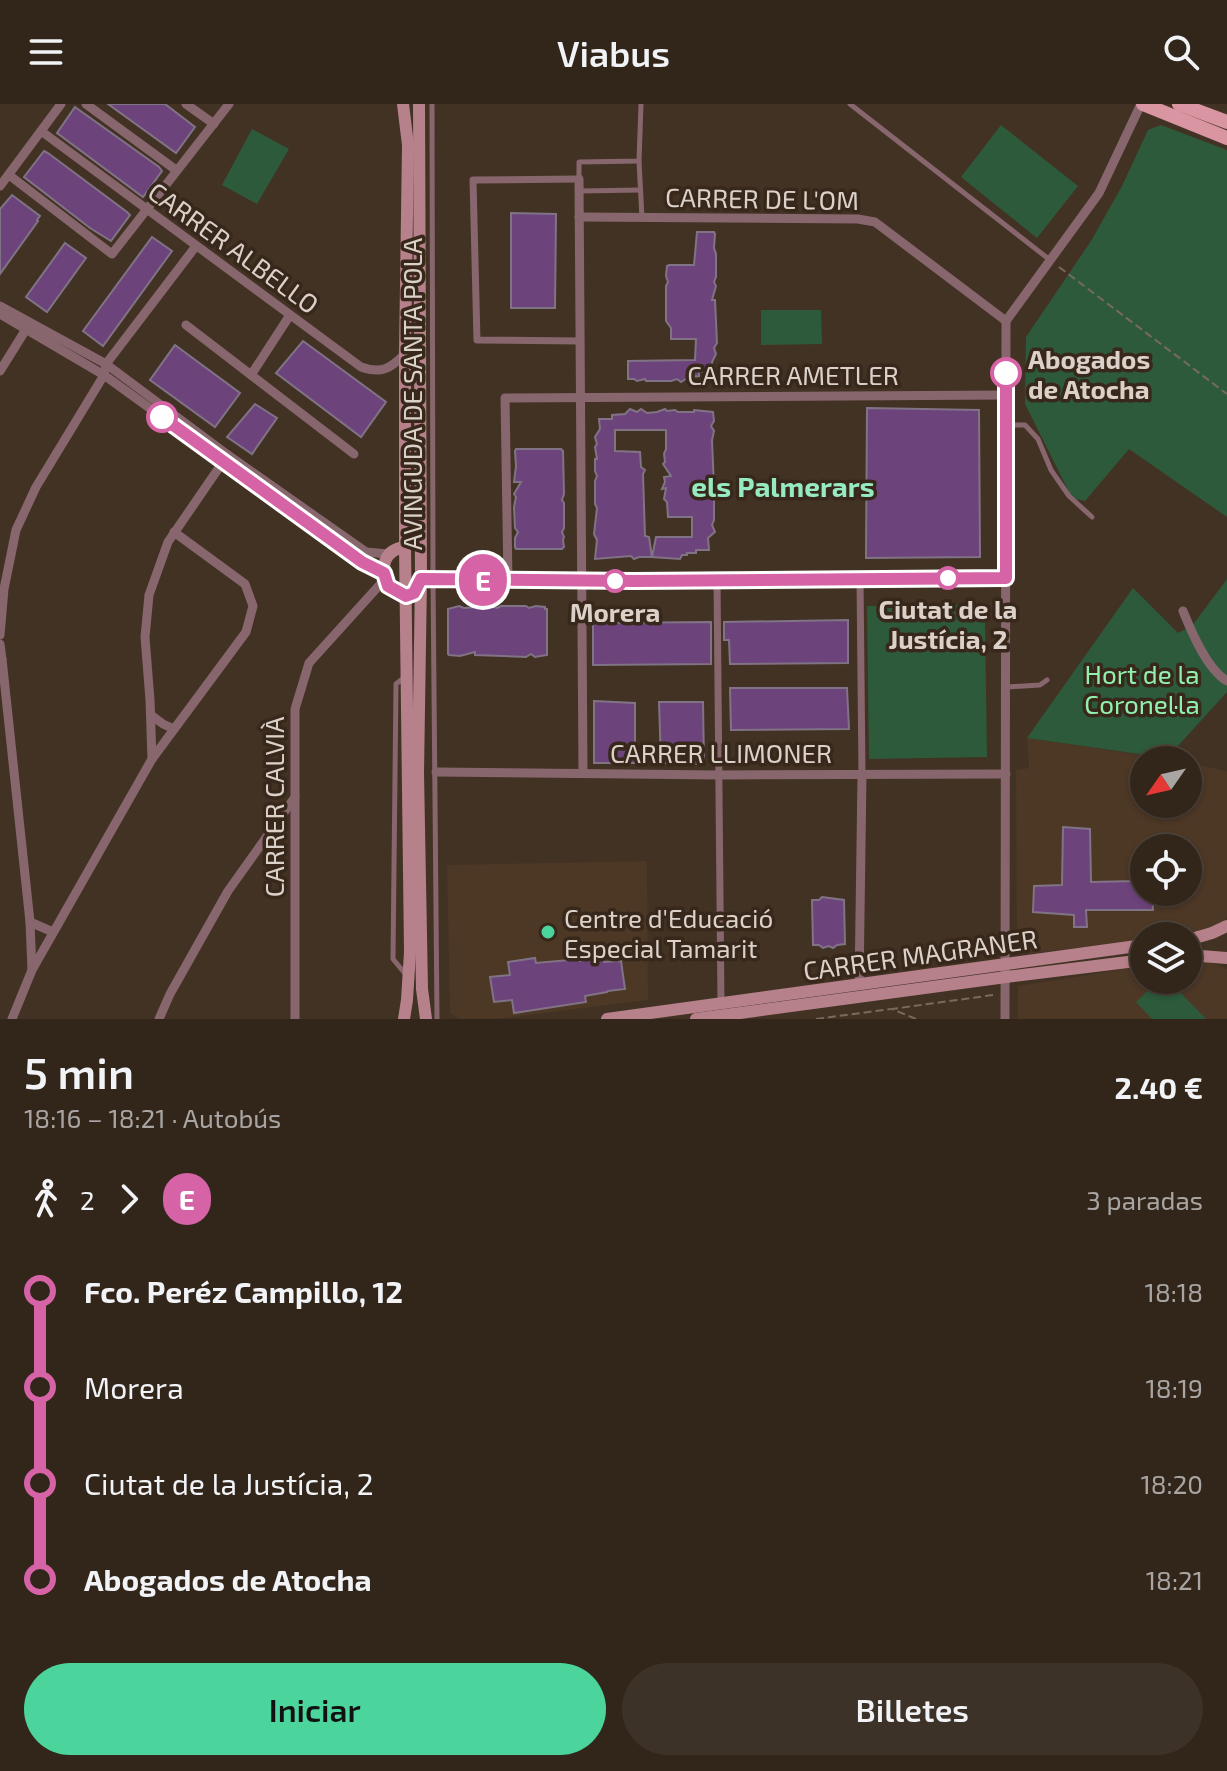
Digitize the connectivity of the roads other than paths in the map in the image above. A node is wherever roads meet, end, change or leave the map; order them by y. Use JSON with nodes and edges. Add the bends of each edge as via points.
{"nodes":[{"id":1,"x":61,"y":104,"type":"edge"},
{"id":2,"x":86,"y":104,"type":"edge"},
{"id":3,"x":186,"y":104,"type":"edge"},
{"id":4,"x":229,"y":104,"type":"edge"},
{"id":5,"x":403,"y":104,"type":"edge"},
{"id":6,"x":419,"y":104,"type":"edge"},
{"id":7,"x":432,"y":104,"type":"edge"},
{"id":8,"x":641,"y":104,"type":"edge"},
{"id":9,"x":850,"y":104,"type":"edge"},
{"id":10,"x":1142,"y":104,"type":"edge"},
{"id":11,"x":1179,"y":104,"type":"edge"},
{"id":12,"x":1227,"y":122,"type":"edge"},
{"id":13,"x":214,"y":124,"type":"junction"},
{"id":14,"x":41,"y":131,"type":"junction"},
{"id":15,"x":1227,"y":138,"type":"edge"},
{"id":16,"x":639,"y":161,"type":"junction"},
{"id":17,"x":176,"y":170,"type":"junction"},
{"id":18,"x":9,"y":175,"type":"junction"},
{"id":19,"x":579,"y":179,"type":"junction"},
{"id":20,"x":0,"y":186,"type":"edge"},
{"id":21,"x":640,"y":190,"type":"junction"},
{"id":22,"x":579,"y":191,"type":"junction"},
{"id":23,"x":146,"y":209,"type":"junction"},
{"id":24,"x":579,"y":217,"type":"junction"},
{"id":25,"x":642,"y":218,"type":"junction"},
{"id":26,"x":196,"y":246,"type":"junction"},
{"id":27,"x":1051,"y":261,"type":"junction"},
{"id":28,"x":0,"y":306,"type":"edge"},
{"id":29,"x":0,"y":314,"type":"edge"},
{"id":30,"x":290,"y":315,"type":"junction"},
{"id":31,"x":1006,"y":321,"type":"junction"},
{"id":32,"x":28,"y":325,"type":"junction"},
{"id":33,"x":186,"y":325,"type":"dead end"},
{"id":34,"x":580,"y":341,"type":"junction"},
{"id":35,"x":405,"y":354,"type":"junction"},
{"id":36,"x":105,"y":369,"type":"junction"},
{"id":37,"x":0,"y":371,"type":"edge"},
{"id":38,"x":251,"y":375,"type":"junction"},
{"id":39,"x":1006,"y":395,"type":"junction"},
{"id":40,"x":581,"y":397,"type":"junction"},
{"id":41,"x":1006,"y":425,"type":"junction"},
{"id":42,"x":354,"y":454,"type":"dead end"},
{"id":43,"x":225,"y":458,"type":"junction"},
{"id":44,"x":1092,"y":517,"type":"dead end"},
{"id":45,"x":174,"y":532,"type":"junction"},
{"id":46,"x":405,"y":547,"type":"junction"},
{"id":47,"x":388,"y":554,"type":"junction"},
{"id":48,"x":384,"y":576,"type":"junction"},
{"id":49,"x":860,"y":578,"type":"junction"},
{"id":50,"x":1006,"y":578,"type":"junction"},
{"id":51,"x":717,"y":579,"type":"junction"},
{"id":52,"x":427,"y":580,"type":"junction"},
{"id":53,"x":508,"y":580,"type":"junction"},
{"id":54,"x":581,"y":580,"type":"junction"},
{"id":55,"x":406,"y":596,"type":"junction"},
{"id":56,"x":1183,"y":611,"type":"dead end"},
{"id":57,"x":0,"y":635,"type":"edge"},
{"id":58,"x":0,"y":644,"type":"edge"},
{"id":59,"x":1,"y":660,"type":"edge"},
{"id":60,"x":1047,"y":680,"type":"dead end"},
{"id":61,"x":1227,"y":681,"type":"edge"},
{"id":62,"x":1006,"y":687,"type":"junction"},
{"id":63,"x":3,"y":706,"type":"edge"},
{"id":64,"x":151,"y":715,"type":"junction"},
{"id":65,"x":174,"y":729,"type":"junction"},
{"id":66,"x":152,"y":759,"type":"junction"},
{"id":67,"x":436,"y":772,"type":"junction"},
{"id":68,"x":583,"y":773,"type":"junction"},
{"id":69,"x":1006,"y":774,"type":"junction"},
{"id":70,"x":720,"y":775,"type":"junction"},
{"id":71,"x":862,"y":775,"type":"junction"},
{"id":72,"x":295,"y":797,"type":"junction"},
{"id":73,"x":30,"y":922,"type":"junction"},
{"id":74,"x":1227,"y":926,"type":"edge"},
{"id":75,"x":53,"y":932,"type":"junction"},
{"id":76,"x":1202,"y":936,"type":"edge"},
{"id":77,"x":1130,"y":948,"type":"edge"},
{"id":78,"x":1202,"y":956,"type":"edge"},
{"id":79,"x":1227,"y":958,"type":"edge"},
{"id":80,"x":1130,"y":961,"type":"edge"},
{"id":81,"x":32,"y":970,"type":"junction"},
{"id":82,"x":1006,"y":970,"type":"junction"},
{"id":83,"x":859,"y":985,"type":"junction"},
{"id":84,"x":721,"y":1004,"type":"junction"},
{"id":85,"x":12,"y":1019,"type":"edge"},
{"id":86,"x":159,"y":1019,"type":"edge"},
{"id":87,"x":295,"y":1019,"type":"edge"},
{"id":88,"x":404,"y":1019,"type":"edge"},
{"id":89,"x":426,"y":1019,"type":"edge"},
{"id":90,"x":437,"y":1019,"type":"edge"},
{"id":91,"x":607,"y":1019,"type":"edge"},
{"id":92,"x":696,"y":1019,"type":"edge"},
{"id":93,"x":1005,"y":1019,"type":"edge"}],
"edges":[{"from":1,"to":14,"type":"street"},
{"from":2,"to":17,"type":"street"},
{"from":3,"to":13,"type":"street"},
{"from":4,"to":13,"type":"street"},
{"from":5,"to":35,"type":"main road","name":"AVINGUDA DE SANTA POLA","via":[[408,145]]},
{"from":6,"to":52,"type":"main road","name":"AVINGUDA DE SANTA POLA"},
{"from":7,"to":52,"type":"lane","name":"AVINGUDA DE SANTA POLA"},
{"from":8,"to":16,"type":"lane"},
{"from":9,"to":27,"type":"lane"},
{"from":10,"to":15,"type":"main road"},
{"from":10,"to":27,"type":"street","via":[[1099,193]]},
{"from":11,"to":12,"type":"main road"},
{"from":13,"to":17,"type":"street"},
{"from":14,"to":18,"type":"street"},
{"from":14,"to":23,"type":"street","name":"CARRER ALBELLO"},
{"from":16,"to":19,"type":"lane","via":[[579,162]]},
{"from":16,"to":21,"type":"lane"},
{"from":17,"to":23,"type":"street"},
{"from":18,"to":20,"type":"street"},
{"from":18,"to":23,"type":"street","via":[[112,254]]},
{"from":19,"to":22,"type":"street"},
{"from":19,"to":34,"type":"street","via":[[473,180],[477,340]]},
{"from":21,"to":22,"type":"lane"},
{"from":21,"to":25,"type":"lane"},
{"from":22,"to":24,"type":"street"},
{"from":23,"to":26,"type":"street","name":"CARRER ALBELLO"},
{"from":24,"to":25,"type":"street","name":"CARRER DE L'OM"},
{"from":24,"to":34,"type":"street"},
{"from":25,"to":31,"type":"street","name":"CARRER DE L'OM","via":[[875,222]]},
{"from":26,"to":30,"type":"street","name":"CARRER ALBELLO"},
{"from":26,"to":36,"type":"street"},
{"from":27,"to":31,"type":"street"},
{"from":28,"to":32,"type":"street"},
{"from":29,"to":32,"type":"street"},
{"from":30,"to":35,"type":"street","name":"CARRER ALBELLO","via":[[372,371],[385,370]]},
{"from":30,"to":38,"type":"street"},
{"from":31,"to":39,"type":"street"},
{"from":32,"to":36,"type":"street"},
{"from":32,"to":37,"type":"street"},
{"from":33,"to":38,"type":"street"},
{"from":34,"to":40,"type":"street"},
{"from":35,"to":46,"type":"main road","name":"AVINGUDA DE SANTA POLA"},
{"from":36,"to":43,"type":"street"},
{"from":36,"to":57,"type":"street","via":[[16,530]]},
{"from":38,"to":42,"type":"street"},
{"from":39,"to":40,"type":"street","name":"CARRER AMETLER"},
{"from":39,"to":41,"type":"street"},
{"from":40,"to":53,"type":"street","name":"CARRER AMETLER","via":[[505,398]]},
{"from":40,"to":54,"type":"street"},
{"from":41,"to":44,"type":"lane","via":[[1025,425],[1069,496]]},
{"from":41,"to":50,"type":"street"},
{"from":43,"to":45,"type":"street"},
{"from":43,"to":47,"type":"street","via":[[366,552]]},
{"from":43,"to":48,"type":"street"},
{"from":45,"to":64,"type":"street","via":[[149,595],[145,637]]},
{"from":45,"to":65,"type":"street","via":[[245,584],[253,606],[246,632]]},
{"from":46,"to":47,"type":"main road","name":"AVINGUDA DE SANTA POLA"},
{"from":46,"to":52,"type":"main road","name":"AVINGUDA DE SANTA POLA"},
{"from":46,"to":55,"type":"main road","name":"AVINGUDA DE SANTA POLA"},
{"from":47,"to":48,"type":"main road","name":"AVINGUDA DE SANTA POLA"},
{"from":48,"to":55,"type":"main road","name":"AVINGUDA DE SANTA POLA","via":[[388,586]]},
{"from":48,"to":72,"type":"street","name":"CARRER CALVIÀ","via":[[309,663],[295,709]]},
{"from":49,"to":50,"type":"street"},
{"from":49,"to":51,"type":"street"},
{"from":49,"to":71,"type":"street"},
{"from":50,"to":62,"type":"street"},
{"from":51,"to":54,"type":"street"},
{"from":51,"to":70,"type":"street"},
{"from":52,"to":53,"type":"street"},
{"from":52,"to":55,"type":"main road","name":"AVINGUDA DE SANTA POLA"},
{"from":52,"to":67,"type":"lane","name":"AVINGUDA DE SANTA POLA"},
{"from":52,"to":89,"type":"main road","name":"AVINGUDA DE SANTA POLA","via":[[418,773]]},
{"from":53,"to":54,"type":"street"},
{"from":54,"to":68,"type":"street"},
{"from":55,"to":88,"type":"main road","name":"AVINGUDA DE SANTA POLA","via":[[410,936]]},
{"from":56,"to":61,"type":"street","via":[[1197,643]]},
{"from":58,"to":59,"type":"street"},
{"from":59,"to":63,"type":"street"},
{"from":60,"to":62,"type":"lane"},
{"from":62,"to":69,"type":"street"},
{"from":63,"to":73,"type":"street"},
{"from":64,"to":65,"type":"street"},
{"from":64,"to":66,"type":"street"},
{"from":65,"to":66,"type":"street"},
{"from":66,"to":75,"type":"street"},
{"from":67,"to":68,"type":"street","name":"CARRER LLIMONER"},
{"from":67,"to":90,"type":"lane","name":"AVINGUDA DE SANTA POLA"},
{"from":68,"to":70,"type":"street","name":"CARRER LLIMONER"},
{"from":69,"to":71,"type":"street","name":"CARRER LLIMONER"},
{"from":69,"to":82,"type":"street"},
{"from":70,"to":71,"type":"street","name":"CARRER LLIMONER"},
{"from":70,"to":84,"type":"street"},
{"from":71,"to":83,"type":"street"},
{"from":72,"to":86,"type":"street","via":[[228,891]]},
{"from":72,"to":87,"type":"street","name":"CARRER CALVIÀ"},
{"from":73,"to":75,"type":"street"},
{"from":73,"to":81,"type":"street"},
{"from":74,"to":76,"type":"main road"},
{"from":75,"to":81,"type":"street"},
{"from":77,"to":82,"type":"main road","name":"CARRER MAGRANER"},
{"from":78,"to":79,"type":"main road"},
{"from":80,"to":82,"type":"main road","name":"CARRER MAGRANER"},
{"from":81,"to":85,"type":"street"},
{"from":82,"to":83,"type":"main road","name":"CARRER MAGRANER"},
{"from":82,"to":92,"type":"main road","name":"CARRER MAGRANER"},
{"from":82,"to":93,"type":"street"},
{"from":83,"to":84,"type":"main road","name":"CARRER MAGRANER"},
{"from":84,"to":91,"type":"main road","name":"CARRER MAGRANER"},
{"from":88,"to":89,"type":"main road"}]}
